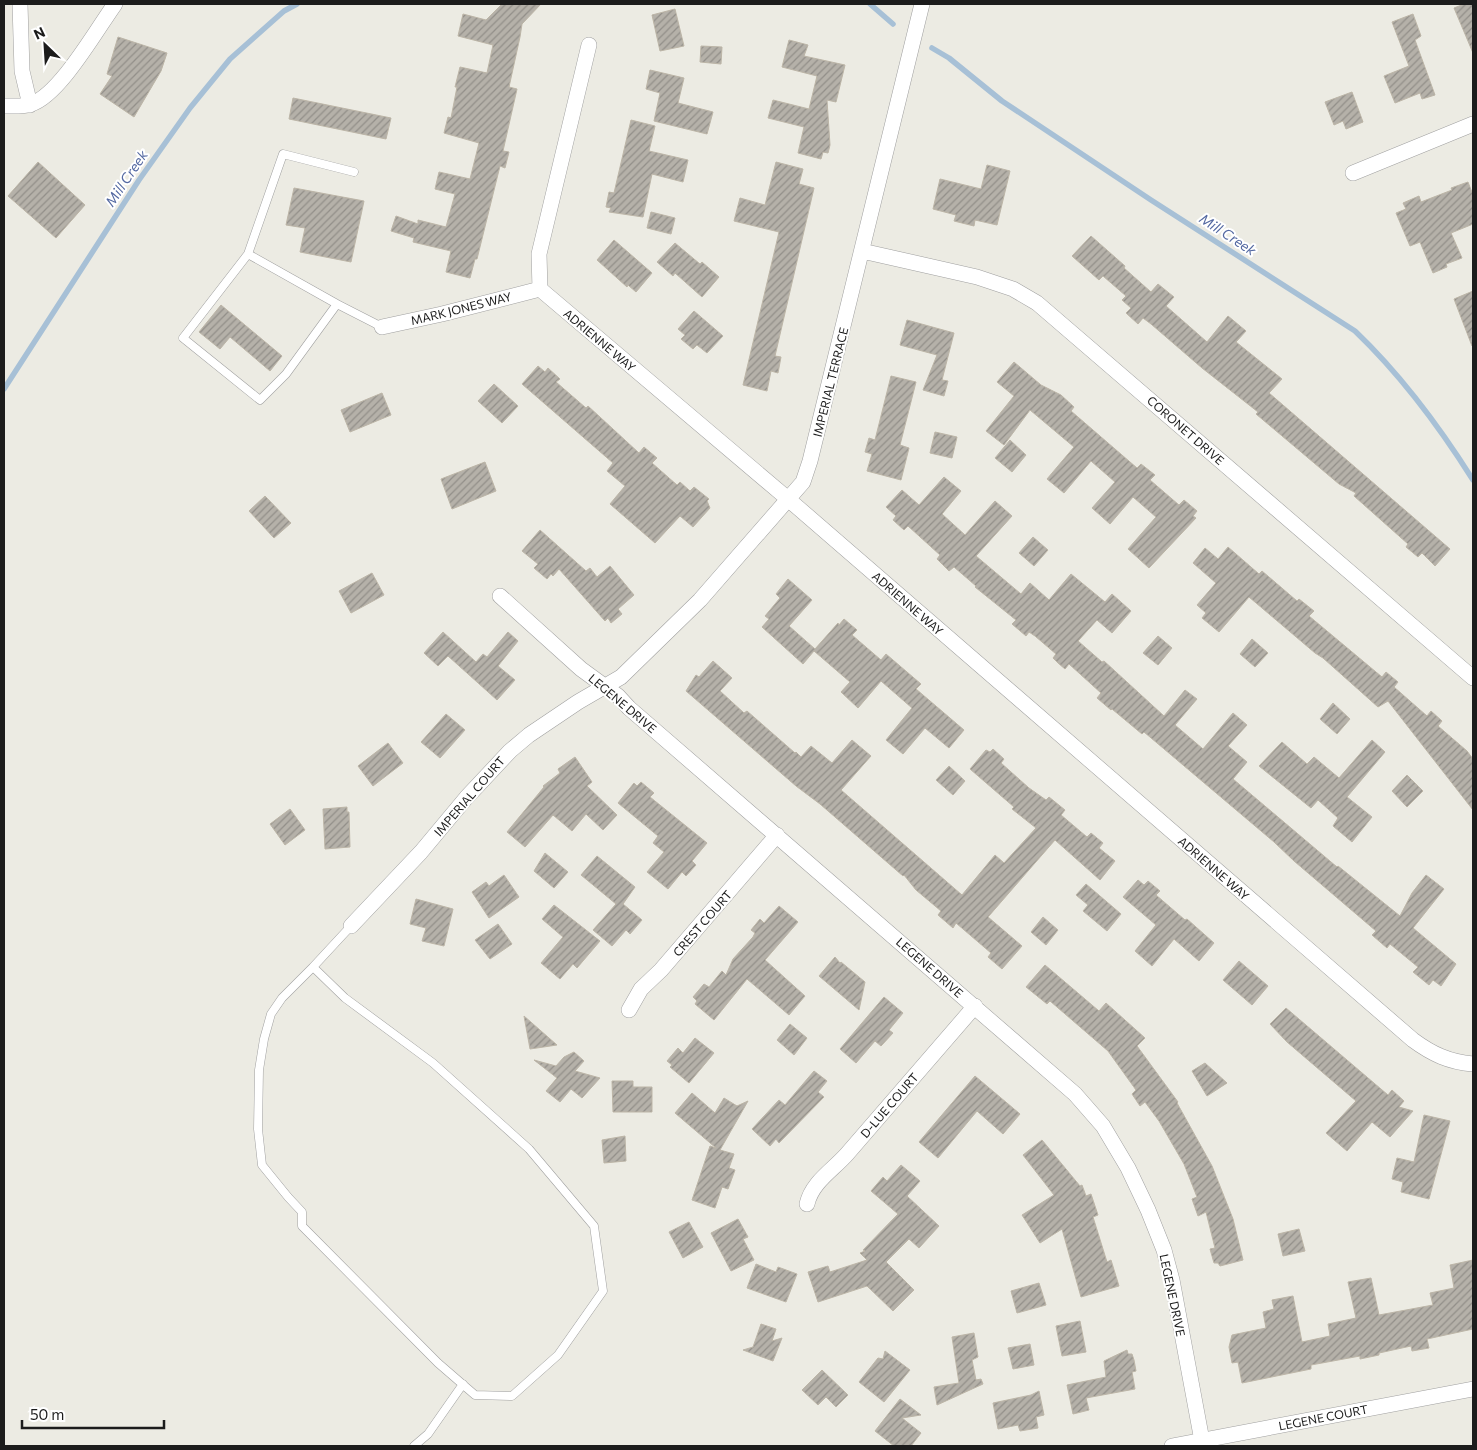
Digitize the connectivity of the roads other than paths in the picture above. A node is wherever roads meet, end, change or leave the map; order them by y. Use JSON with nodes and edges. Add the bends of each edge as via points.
{"nodes":[{"id":1,"x":20,"y":4,"type":"edge"},
{"id":2,"x":115,"y":4,"type":"edge"},
{"id":3,"x":922,"y":4,"type":"edge"},
{"id":4,"x":589,"y":45,"type":"dead end"},
{"id":5,"x":30,"y":105,"type":"junction"},
{"id":6,"x":4,"y":106,"type":"edge"},
{"id":7,"x":1473,"y":124,"type":"edge"},
{"id":8,"x":354,"y":172,"type":"dead end"},
{"id":9,"x":1353,"y":173,"type":"dead end"},
{"id":10,"x":862,"y":251,"type":"junction"},
{"id":11,"x":248,"y":254,"type":"junction"},
{"id":12,"x":540,"y":289,"type":"junction"},
{"id":13,"x":337,"y":304,"type":"junction"},
{"id":14,"x":382,"y":327,"type":"joint"},
{"id":15,"x":788,"y":499,"type":"junction"},
{"id":16,"x":500,"y":596,"type":"dead end"},
{"id":17,"x":1473,"y":678,"type":"edge"},
{"id":18,"x":605,"y":686,"type":"junction"},
{"id":19,"x":776,"y":836,"type":"junction"},
{"id":20,"x":351,"y":926,"type":"joint"},
{"id":21,"x":313,"y":967,"type":"junction"},
{"id":22,"x":975,"y":1006,"type":"junction"},
{"id":23,"x":628,"y":1010,"type":"dead end"},
{"id":24,"x":1473,"y":1064,"type":"edge"},
{"id":25,"x":807,"y":1204,"type":"dead end"},
{"id":26,"x":462,"y":1384,"type":"junction"},
{"id":27,"x":1473,"y":1388,"type":"edge"},
{"id":28,"x":1203,"y":1443,"type":"edge"},
{"id":29,"x":414,"y":1446,"type":"edge"},
{"id":30,"x":1172,"y":1446,"type":"edge"}],
"edges":[{"from":1,"to":5,"type":"street","via":[[22,71]]},
{"from":2,"to":5,"type":"street","via":[[61,81],[46,97]]},
{"from":3,"to":10,"type":"street","name":"IMPERIAL TERRACE"},
{"from":4,"to":12,"type":"street","via":[[539,254]]},
{"from":5,"to":6,"type":"street"},
{"from":7,"to":9,"type":"street"},
{"from":8,"to":11,"type":"lane","via":[[283,154]]},
{"from":10,"to":15,"type":"street","name":"IMPERIAL TERRACE","via":[[810,460],[803,482]]},
{"from":10,"to":17,"type":"street","name":"CORONET DRIVE","via":[[977,276],[1013,289],[1037,303]]},
{"from":11,"to":13,"type":"lane"},
{"from":11,"to":13,"type":"lane","via":[[183,338],[260,400],[286,374]]},
{"from":12,"to":14,"type":"street","name":"MARK JONES WAY"},
{"from":12,"to":15,"type":"street","name":"ADRIENNE WAY"},
{"from":13,"to":14,"type":"lane"},
{"from":15,"to":18,"type":"street","name":"IMPERIAL TERRACE","via":[[700,600],[621,677]]},
{"from":15,"to":24,"type":"street","name":"ADRIENNE WAY","via":[[1413,1040],[1444,1059]]},
{"from":16,"to":18,"type":"street","name":"LEGENE DRIVE","via":[[581,669]]},
{"from":18,"to":19,"type":"street","name":"LEGENE DRIVE"},
{"from":18,"to":20,"type":"street","name":"IMPERIAL COURT","via":[[510,751]]},
{"from":19,"to":22,"type":"street","name":"LEGENE DRIVE"},
{"from":19,"to":23,"type":"street","name":"CREST COURT","via":[[641,989]]},
{"from":20,"to":21,"type":"lane"},
{"from":21,"to":26,"type":"lane","via":[[271,1014],[264,1039],[259,1070],[258,1129],[262,1165],[302,1212],[302,1226],[438,1364]]},
{"from":21,"to":26,"type":"lane","via":[[345,998],[432,1063],[529,1148],[594,1226],[603,1291],[558,1356],[512,1396],[475,1395]]},
{"from":22,"to":25,"type":"street","name":"D-LUE COURT","via":[[843,1159],[815,1186]]},
{"from":22,"to":28,"type":"street","name":"LEGENE DRIVE","via":[[1075,1094],[1103,1126],[1128,1168],[1148,1210],[1170,1272]]},
{"from":26,"to":29,"type":"lane","via":[[428,1434]]},
{"from":27,"to":28,"type":"street","name":"LEGENE COURT"},
{"from":28,"to":30,"type":"street","name":"LEGENE COURT"}]}
